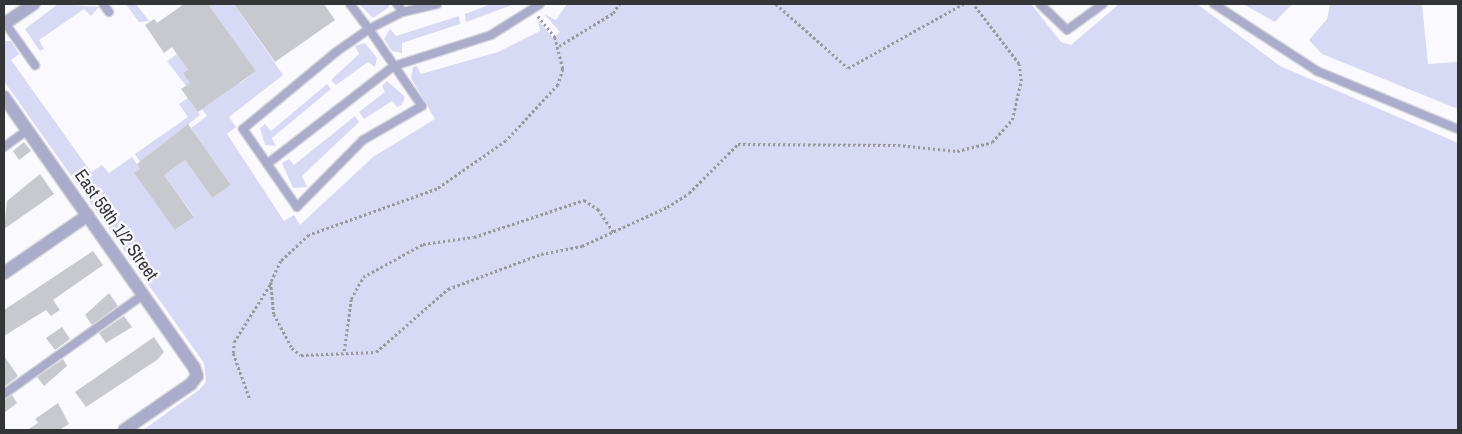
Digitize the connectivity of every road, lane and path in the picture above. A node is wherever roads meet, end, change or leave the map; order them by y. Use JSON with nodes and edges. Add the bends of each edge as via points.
{"nodes":[{"id":1,"x":34,"y":4,"type":"edge"},
{"id":2,"x":103,"y":4,"type":"edge"},
{"id":3,"x":350,"y":4,"type":"edge"},
{"id":4,"x":397,"y":4,"type":"edge"},
{"id":5,"x":434,"y":4,"type":"edge"},
{"id":6,"x":540,"y":4,"type":"edge"},
{"id":7,"x":619,"y":4,"type":"edge"},
{"id":8,"x":776,"y":4,"type":"edge"},
{"id":9,"x":963,"y":4,"type":"edge"},
{"id":10,"x":973,"y":4,"type":"edge"},
{"id":11,"x":1040,"y":4,"type":"edge"},
{"id":12,"x":1103,"y":4,"type":"edge"},
{"id":13,"x":1214,"y":4,"type":"edge"},
{"id":14,"x":1093,"y":7,"type":"edge"},
{"id":15,"x":534,"y":10,"type":"junction"},
{"id":16,"x":110,"y":12,"type":"dead end"},
{"id":17,"x":403,"y":12,"type":"junction"},
{"id":18,"x":4,"y":24,"type":"edge"},
{"id":19,"x":369,"y":30,"type":"junction"},
{"id":20,"x":558,"y":46,"type":"junction"},
{"id":21,"x":35,"y":65,"type":"dead end"},
{"id":22,"x":394,"y":66,"type":"junction"},
{"id":23,"x":4,"y":97,"type":"edge"},
{"id":24,"x":1458,"y":129,"type":"edge"},
{"id":25,"x":28,"y":130,"type":"junction"},
{"id":26,"x":4,"y":147,"type":"edge"},
{"id":27,"x":267,"y":164,"type":"junction"},
{"id":28,"x":88,"y":215,"type":"junction"},
{"id":29,"x":614,"y":233,"type":"junction"},
{"id":30,"x":4,"y":273,"type":"edge"},
{"id":31,"x":271,"y":282,"type":"junction"},
{"id":32,"x":143,"y":295,"type":"junction"},
{"id":33,"x":344,"y":351,"type":"junction"},
{"id":34,"x":4,"y":394,"type":"edge"},
{"id":35,"x":249,"y":398,"type":"dead end"},
{"id":36,"x":124,"y":430,"type":"edge"}],
"edges":[{"from":1,"to":18,"type":"street"},
{"from":2,"to":16,"type":"lane"},
{"from":3,"to":19,"type":"lane"},
{"from":4,"to":17,"type":"lane"},
{"from":5,"to":17,"type":"lane"},
{"from":6,"to":15,"type":"lane"},
{"from":7,"to":20,"type":"path","via":[[612,13]]},
{"from":8,"to":9,"type":"path","via":[[848,68]]},
{"from":10,"to":29,"type":"path","via":[[1019,64],[1020,81],[1012,120],[992,142],[956,151],[898,145],[738,144],[689,193]]},
{"from":11,"to":14,"type":"lane","via":[[1067,30]]},
{"from":12,"to":14,"type":"lane"},
{"from":13,"to":24,"type":"lane","via":[[1317,71]]},
{"from":15,"to":20,"type":"path"},
{"from":15,"to":22,"type":"lane","via":[[491,35]]},
{"from":17,"to":19,"type":"lane"},
{"from":18,"to":21,"type":"lane"},
{"from":19,"to":22,"type":"lane"},
{"from":19,"to":27,"type":"lane","via":[[243,130]]},
{"from":20,"to":31,"type":"path","via":[[563,69],[558,85],[489,155],[422,196],[309,235],[281,261]]},
{"from":22,"to":27,"type":"lane"},
{"from":22,"to":27,"type":"lane","via":[[422,106],[363,140],[297,207]]},
{"from":23,"to":25,"type":"street","name":"East 59th 1/2 Street"},
{"from":25,"to":26,"type":"lane"},
{"from":25,"to":28,"type":"street","name":"East 59th 1/2 Street"},
{"from":28,"to":30,"type":"street"},
{"from":28,"to":32,"type":"street","name":"East 59th 1/2 Street"},
{"from":29,"to":33,"type":"path","via":[[460,283],[433,298],[404,330],[376,352]]},
{"from":29,"to":33,"type":"path","via":[[598,209],[584,200],[474,237],[423,244],[363,277],[351,299]]},
{"from":31,"to":33,"type":"path","via":[[274,314],[292,348],[310,358]]},
{"from":31,"to":35,"type":"path","via":[[234,342],[233,353]]},
{"from":32,"to":34,"type":"lane"},
{"from":32,"to":36,"type":"street","name":"East 59th 1/2 Street","via":[[197,376]]}]}
